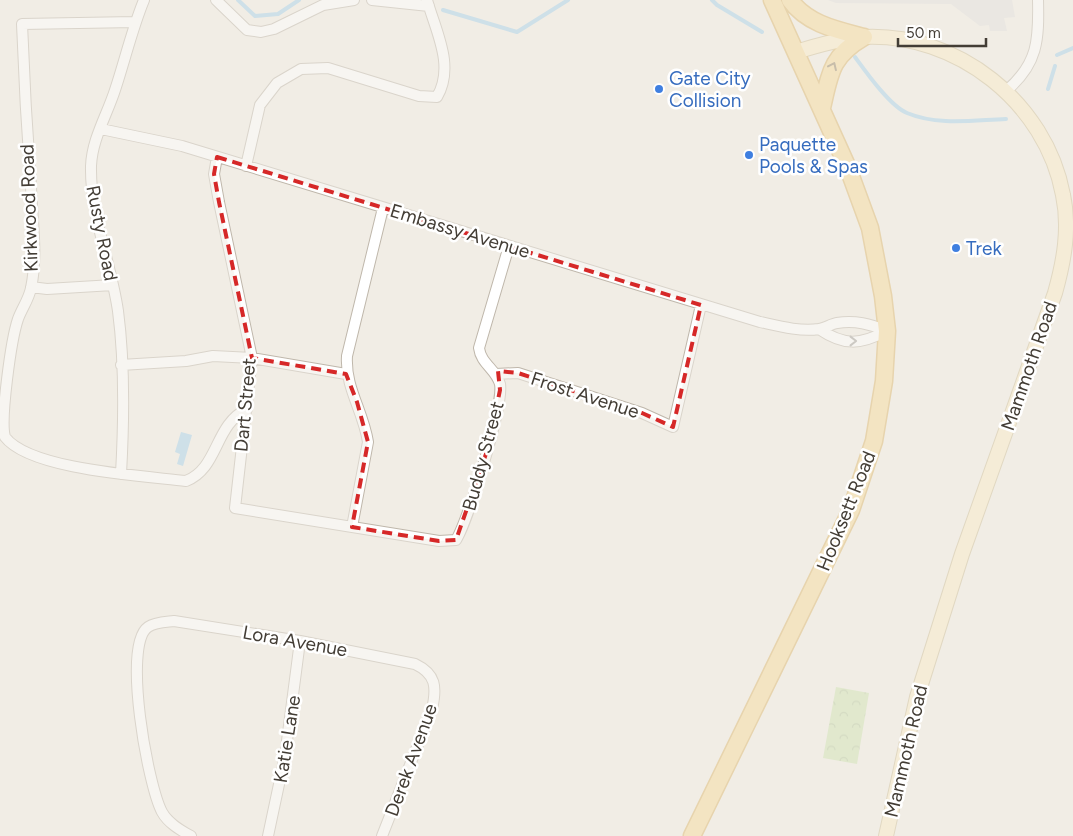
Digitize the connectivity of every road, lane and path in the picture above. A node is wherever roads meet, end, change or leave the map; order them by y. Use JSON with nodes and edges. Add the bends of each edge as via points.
{"nodes":[{"id":1,"x":144,"y":0,"type":"edge"},
{"id":2,"x":216,"y":0,"type":"edge"},
{"id":3,"x":354,"y":0,"type":"edge"},
{"id":4,"x":372,"y":0,"type":"edge"},
{"id":5,"x":772,"y":0,"type":"edge"},
{"id":6,"x":790,"y":0,"type":"edge"},
{"id":7,"x":1038,"y":0,"type":"edge"},
{"id":8,"x":428,"y":3,"type":"edge"},
{"id":9,"x":135,"y":22,"type":"junction"},
{"id":10,"x":864,"y":37,"type":"junction"},
{"id":11,"x":796,"y":52,"type":"junction"},
{"id":12,"x":1006,"y":91,"type":"junction"},
{"id":13,"x":822,"y":108,"type":"junction"},
{"id":14,"x":100,"y":129,"type":"junction"},
{"id":15,"x":217,"y":157,"type":"junction"},
{"id":16,"x":246,"y":166,"type":"junction"},
{"id":17,"x":383,"y":208,"type":"junction"},
{"id":18,"x":509,"y":246,"type":"junction"},
{"id":19,"x":113,"y":285,"type":"junction"},
{"id":20,"x":31,"y":288,"type":"junction"},
{"id":21,"x":701,"y":305,"type":"junction"},
{"id":22,"x":820,"y":329,"type":"junction"},
{"id":23,"x":887,"y":331,"type":"junction"},
{"id":24,"x":252,"y":358,"type":"junction"},
{"id":25,"x":121,"y":365,"type":"junction"},
{"id":26,"x":346,"y":374,"type":"junction"},
{"id":27,"x":496,"y":374,"type":"junction"},
{"id":28,"x":247,"y":409,"type":"junction"},
{"id":29,"x":121,"y":474,"type":"junction"},
{"id":30,"x":352,"y":527,"type":"junction"},
{"id":31,"x":300,"y":641,"type":"junction"},
{"id":32,"x":434,"y":682,"type":"joint"},
{"id":33,"x":190,"y":836,"type":"edge"},
{"id":34,"x":268,"y":836,"type":"edge"},
{"id":35,"x":382,"y":836,"type":"edge"},
{"id":36,"x":692,"y":836,"type":"edge"},
{"id":37,"x":886,"y":836,"type":"edge"}],
"edges":[{"from":1,"to":9,"type":"street","name":"Rusty Road"},
{"from":2,"to":3,"type":"street","via":[[247,30],[261,32],[323,5]]},
{"from":4,"to":8,"type":"street"},
{"from":5,"to":11,"type":"main road","name":"Hooksett Road"},
{"from":6,"to":10,"type":"main road","via":[[805,15],[821,24]]},
{"from":7,"to":12,"type":"street","via":[[1036,50],[1021,78]]},
{"from":8,"to":16,"type":"street","via":[[443,48],[444,75],[437,97],[419,96],[328,68],[301,69],[277,83],[260,105]]},
{"from":9,"to":14,"type":"street","name":"Rusty Road"},
{"from":9,"to":20,"type":"street","name":"Kirkwood Road","via":[[22,24],[34,244]]},
{"from":10,"to":11,"type":"main road","name":"Mammoth Road"},
{"from":10,"to":12,"type":"main road","name":"Mammoth Road","via":[[902,40],[940,50],[975,68]]},
{"from":13,"to":10,"type":"main road","one_way":true,"via":[[836,59]]},
{"from":11,"to":13,"type":"main road","name":"Hooksett Road"},
{"from":12,"to":37,"type":"main road","name":"Mammoth Road","via":[[1040,134],[1058,173],[1066,218],[1063,264],[1044,328],[962,554],[917,697]]},
{"from":13,"to":23,"type":"main road","name":"Hooksett Road","via":[[870,228]]},
{"from":14,"to":15,"type":"street","name":"Embassy Avenue","via":[[146,137]]},
{"from":14,"to":19,"type":"street","name":"Rusty Road","via":[[94,145],[92,178],[97,218]]},
{"from":15,"to":16,"type":"street","name":"Embassy Avenue"},
{"from":15,"to":24,"type":"street","name":"Dart Street","via":[[214,174]]},
{"from":16,"to":17,"type":"street","name":"Embassy Avenue"},
{"from":17,"to":18,"type":"street","name":"Embassy Avenue"},
{"from":17,"to":26,"type":"street","via":[[347,356]]},
{"from":18,"to":21,"type":"street","name":"Embassy Avenue"},
{"from":18,"to":27,"type":"street","name":"Buddy Street","via":[[479,348],[483,361]]},
{"from":19,"to":20,"type":"street"},
{"from":19,"to":25,"type":"street","name":"Rusty Road"},
{"from":20,"to":29,"type":"street","name":"Kirkwood Road","via":[[19,317],[6,368],[1,409],[3,435],[24,452],[50,461]]},
{"from":21,"to":22,"type":"street","name":"Embassy Avenue","via":[[781,326]]},
{"from":21,"to":27,"type":"street","name":"Frost Avenue","via":[[673,427],[647,415],[518,373]]},
{"from":22,"to":23,"type":"street","name":"Embassy Avenue","via":[[835,323],[852,322]]},
{"from":22,"to":23,"type":"street","name":"Embassy Avenue","one_way":true,"via":[[834,339],[847,342],[868,341]]},
{"from":23,"to":36,"type":"main road","name":"Hooksett Road","via":[[881,409],[861,485],[838,539]]},
{"from":24,"to":25,"type":"street","via":[[213,356]]},
{"from":24,"to":26,"type":"street"},
{"from":24,"to":28,"type":"street","name":"Dart Street"},
{"from":25,"to":29,"type":"street","name":"Rusty Road","via":[[124,416]]},
{"from":26,"to":30,"type":"street","via":[[368,442]]},
{"from":27,"to":30,"type":"street","name":"Buddy Street","via":[[500,390],[494,421],[466,518],[456,540],[439,541]]},
{"from":28,"to":29,"type":"street","via":[[231,420],[198,476],[186,481]]},
{"from":28,"to":30,"type":"street","name":"Dart Street","via":[[235,508]]},
{"from":31,"to":32,"type":"street","name":"Lora Avenue","via":[[414,664],[427,670]]},
{"from":31,"to":33,"type":"street","name":"Lora Avenue","via":[[174,622],[148,627],[140,638],[136,665],[142,733],[162,811],[170,822]]},
{"from":31,"to":34,"type":"street","name":"Katie Lane","via":[[286,756]]},
{"from":32,"to":35,"type":"street","name":"Derek Avenue","via":[[432,709]]}]}
